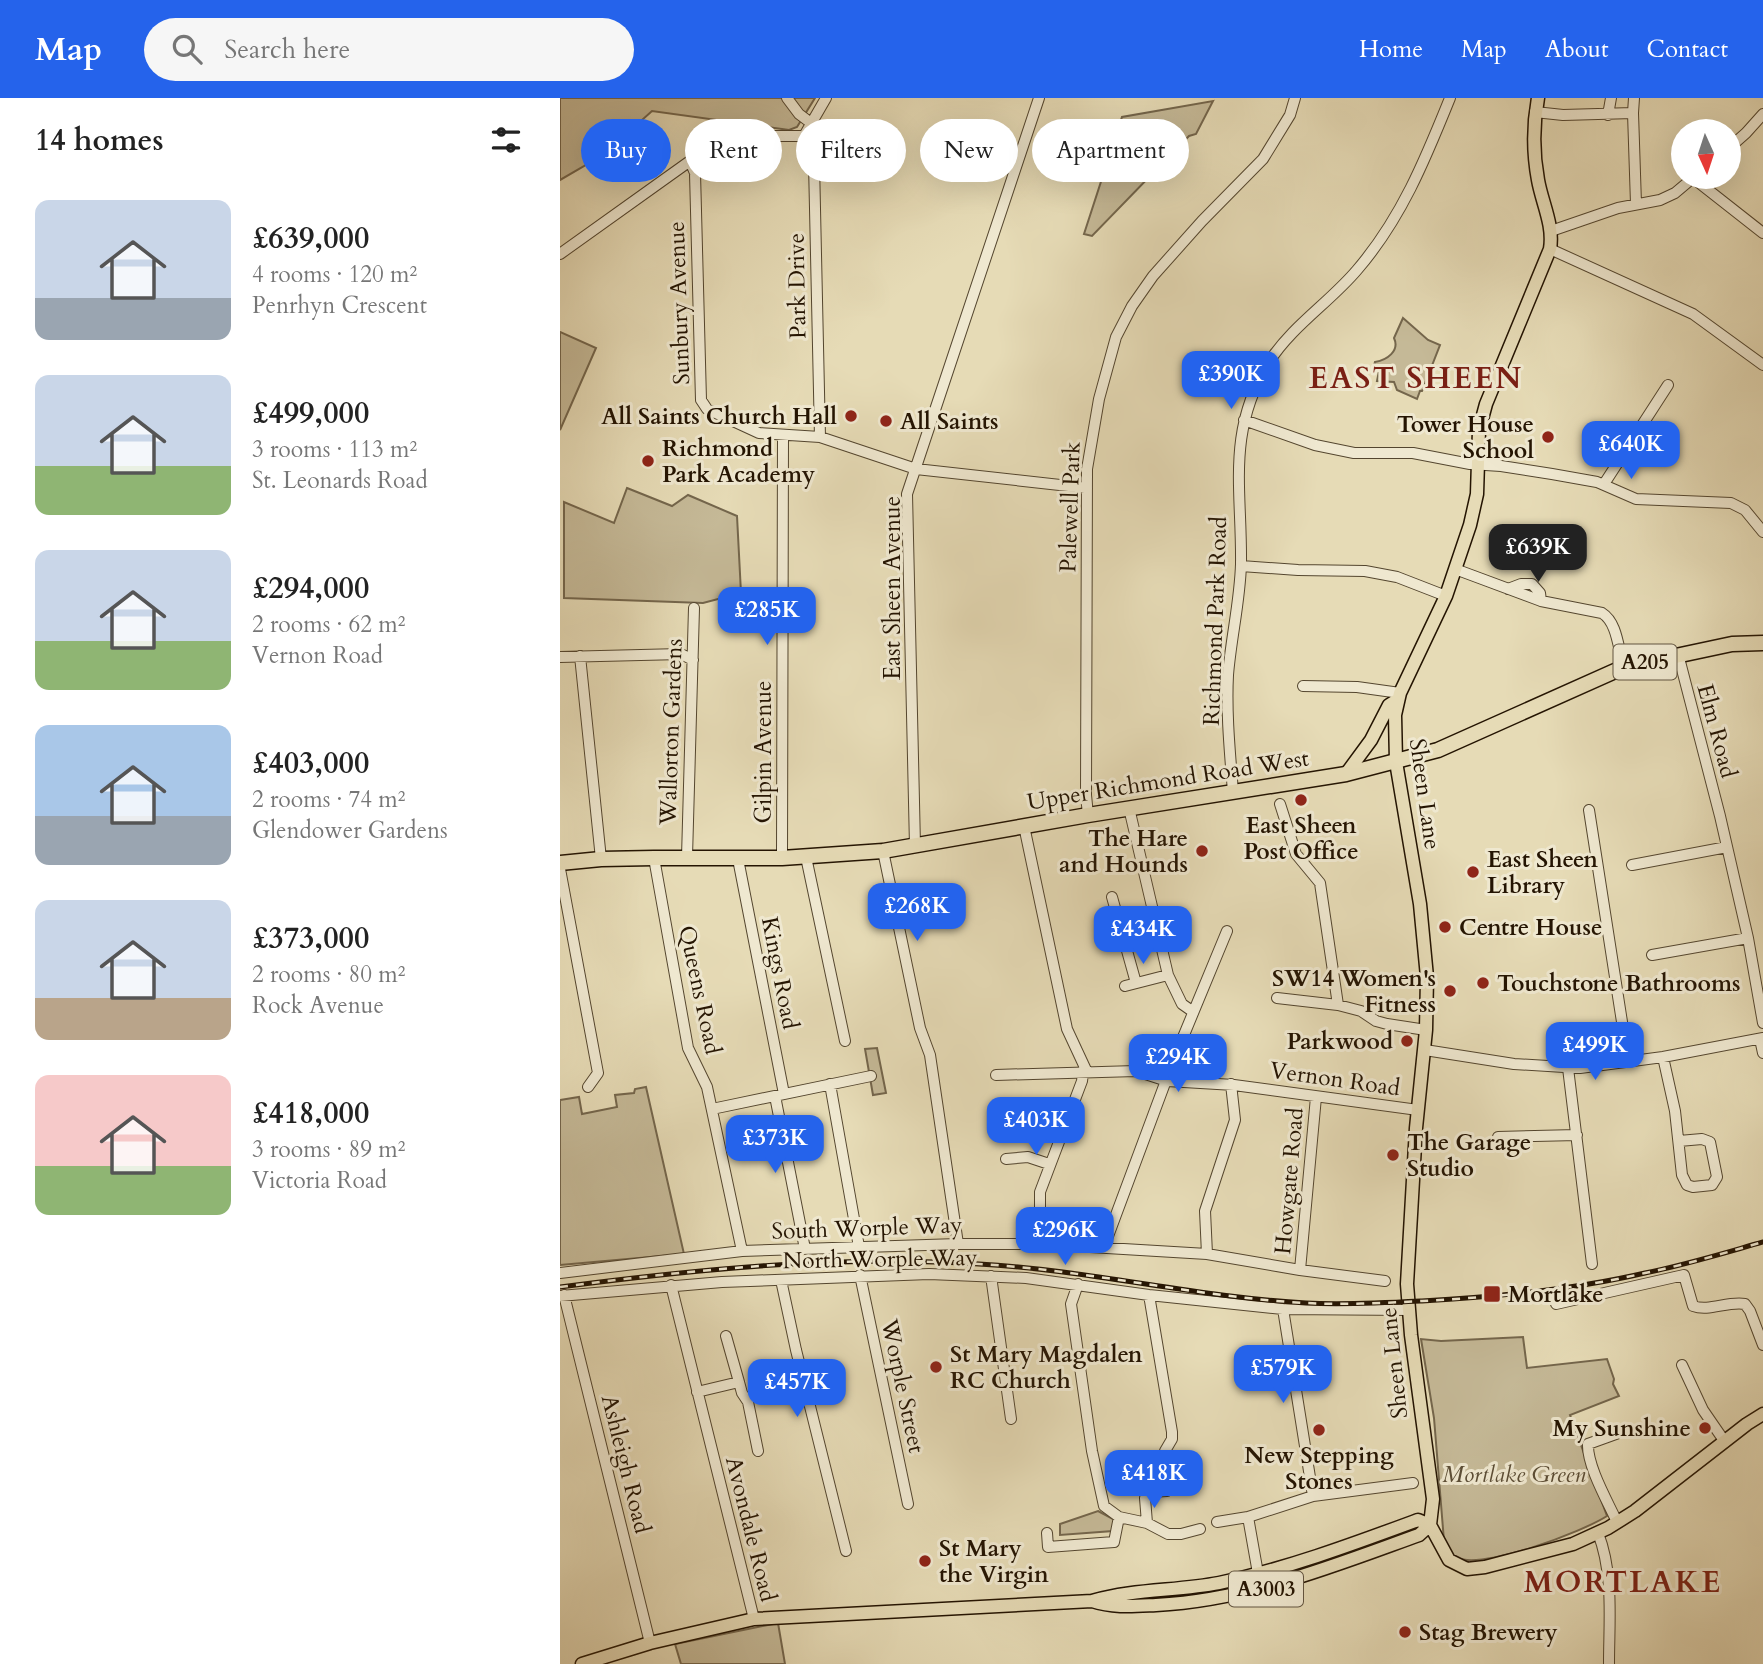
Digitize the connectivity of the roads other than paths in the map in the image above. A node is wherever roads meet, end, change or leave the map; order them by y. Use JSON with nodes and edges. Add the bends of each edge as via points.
{"nodes":[{"id":1,"x":787,"y":98,"type":"edge"},
{"id":2,"x":826,"y":98,"type":"edge"},
{"id":3,"x":1039,"y":98,"type":"edge"},
{"id":4,"x":1295,"y":98,"type":"edge"},
{"id":5,"x":1450,"y":98,"type":"edge"},
{"id":6,"x":1538,"y":98,"type":"edge"},
{"id":7,"x":1611,"y":98,"type":"edge"},
{"id":8,"x":1634,"y":98,"type":"edge"},
{"id":9,"x":1535,"y":112,"type":"junction"},
{"id":10,"x":1633,"y":113,"type":"junction"},
{"id":11,"x":1608,"y":114,"type":"junction"},
{"id":12,"x":1762,"y":117,"type":"edge"},
{"id":13,"x":806,"y":119,"type":"edge"},
{"id":14,"x":813,"y":119,"type":"edge"},
{"id":15,"x":1741,"y":137,"type":"edge"},
{"id":16,"x":685,"y":165,"type":"edge"},
{"id":17,"x":695,"y":182,"type":"edge"},
{"id":18,"x":814,"y":182,"type":"edge"},
{"id":19,"x":1680,"y":189,"type":"edge"},
{"id":20,"x":1708,"y":189,"type":"edge"},
{"id":21,"x":1636,"y":204,"type":"junction"},
{"id":22,"x":1551,"y":231,"type":"junction"},
{"id":23,"x":1763,"y":233,"type":"edge"},
{"id":24,"x":1550,"y":249,"type":"junction"},
{"id":25,"x":560,"y":254,"type":"edge"},
{"id":26,"x":1763,"y":365,"type":"edge"},
{"id":27,"x":1668,"y":385,"type":"dead end"},
{"id":28,"x":1244,"y":421,"type":"junction"},
{"id":29,"x":783,"y":435,"type":"junction"},
{"id":30,"x":820,"y":437,"type":"junction"},
{"id":31,"x":1477,"y":465,"type":"junction"},
{"id":32,"x":916,"y":469,"type":"junction"},
{"id":33,"x":1604,"y":484,"type":"junction"},
{"id":34,"x":1087,"y":488,"type":"junction"},
{"id":35,"x":1763,"y":532,"type":"edge"},
{"id":36,"x":1241,"y":566,"type":"junction"},
{"id":37,"x":1455,"y":569,"type":"junction"},
{"id":38,"x":1446,"y":596,"type":"junction"},
{"id":39,"x":694,"y":608,"type":"dead end"},
{"id":40,"x":1763,"y":643,"type":"edge"},
{"id":41,"x":1678,"y":654,"type":"junction"},
{"id":42,"x":580,"y":656,"type":"junction"},
{"id":43,"x":560,"y":657,"type":"edge"},
{"id":44,"x":693,"y":660,"type":"junction"},
{"id":45,"x":1624,"y":667,"type":"junction"},
{"id":46,"x":1303,"y":685,"type":"dead end"},
{"id":47,"x":1398,"y":697,"type":"junction"},
{"id":48,"x":1396,"y":762,"type":"junction"},
{"id":49,"x":1346,"y":774,"type":"junction"},
{"id":50,"x":1233,"y":792,"type":"junction"},
{"id":51,"x":1280,"y":804,"type":"dead end"},
{"id":52,"x":1129,"y":808,"type":"junction"},
{"id":53,"x":1589,"y":810,"type":"dead end"},
{"id":54,"x":1088,"y":815,"type":"junction"},
{"id":55,"x":1024,"y":826,"type":"junction"},
{"id":56,"x":915,"y":846,"type":"junction"},
{"id":57,"x":1727,"y":847,"type":"junction"},
{"id":58,"x":883,"y":851,"type":"junction"},
{"id":59,"x":687,"y":857,"type":"junction"},
{"id":60,"x":806,"y":857,"type":"junction"},
{"id":61,"x":654,"y":858,"type":"junction"},
{"id":62,"x":782,"y":858,"type":"junction"},
{"id":63,"x":601,"y":859,"type":"junction"},
{"id":64,"x":738,"y":859,"type":"junction"},
{"id":65,"x":560,"y":863,"type":"edge"},
{"id":66,"x":1632,"y":865,"type":"dead end"},
{"id":67,"x":560,"y":869,"type":"edge"},
{"id":68,"x":1112,"y":898,"type":"dead end"},
{"id":69,"x":1120,"y":930,"type":"junction"},
{"id":70,"x":1227,"y":931,"type":"dead end"},
{"id":71,"x":1100,"y":935,"type":"dead end"},
{"id":72,"x":1748,"y":938,"type":"junction"},
{"id":73,"x":1652,"y":955,"type":"dead end"},
{"id":74,"x":1168,"y":975,"type":"junction"},
{"id":75,"x":1277,"y":998,"type":"dead end"},
{"id":76,"x":1338,"y":1005,"type":"junction"},
{"id":77,"x":1192,"y":1011,"type":"junction"},
{"id":78,"x":1763,"y":1023,"type":"edge"},
{"id":79,"x":1426,"y":1030,"type":"junction"},
{"id":80,"x":1761,"y":1038,"type":"edge"},
{"id":81,"x":845,"y":1041,"type":"dead end"},
{"id":82,"x":1425,"y":1050,"type":"junction"},
{"id":83,"x":1763,"y":1053,"type":"edge"},
{"id":84,"x":1627,"y":1054,"type":"dead end"},
{"id":85,"x":1663,"y":1057,"type":"junction"},
{"id":86,"x":1568,"y":1068,"type":"junction"},
{"id":87,"x":1085,"y":1072,"type":"junction"},
{"id":88,"x":996,"y":1075,"type":"dead end"},
{"id":89,"x":871,"y":1076,"type":"dead end"},
{"id":90,"x":1167,"y":1081,"type":"junction"},
{"id":91,"x":830,"y":1084,"type":"junction"},
{"id":92,"x":1231,"y":1084,"type":"junction"},
{"id":93,"x":588,"y":1087,"type":"dead end"},
{"id":94,"x":780,"y":1095,"type":"junction"},
{"id":95,"x":1316,"y":1097,"type":"junction"},
{"id":96,"x":712,"y":1109,"type":"junction"},
{"id":97,"x":1418,"y":1110,"type":"junction"},
{"id":98,"x":1577,"y":1135,"type":"junction"},
{"id":99,"x":1498,"y":1138,"type":"dead end"},
{"id":100,"x":1679,"y":1141,"type":"junction"},
{"id":101,"x":1006,"y":1159,"type":"dead end"},
{"id":102,"x":1049,"y":1164,"type":"junction"},
{"id":103,"x":958,"y":1244,"type":"junction"},
{"id":104,"x":1040,"y":1244,"type":"junction"},
{"id":105,"x":859,"y":1247,"type":"junction"},
{"id":106,"x":1104,"y":1247,"type":"junction"},
{"id":107,"x":804,"y":1249,"type":"junction"},
{"id":108,"x":742,"y":1251,"type":"junction"},
{"id":109,"x":1207,"y":1254,"type":"junction"},
{"id":110,"x":1592,"y":1264,"type":"dead end"},
{"id":111,"x":1300,"y":1270,"type":"junction"},
{"id":112,"x":560,"y":1273,"type":"edge"},
{"id":113,"x":860,"y":1275,"type":"junction"},
{"id":114,"x":991,"y":1276,"type":"junction"},
{"id":115,"x":781,"y":1280,"type":"junction"},
{"id":116,"x":1385,"y":1281,"type":"dead end"},
{"id":117,"x":1078,"y":1284,"type":"junction"},
{"id":118,"x":671,"y":1285,"type":"junction"},
{"id":119,"x":562,"y":1295,"type":"edge"},
{"id":120,"x":1149,"y":1295,"type":"junction"},
{"id":121,"x":1556,"y":1304,"type":"dead end"},
{"id":122,"x":1283,"y":1310,"type":"junction"},
{"id":123,"x":1409,"y":1310,"type":"junction"},
{"id":124,"x":726,"y":1336,"type":"dead end"},
{"id":125,"x":1763,"y":1345,"type":"edge"},
{"id":126,"x":1682,"y":1365,"type":"dead end"},
{"id":127,"x":739,"y":1382,"type":"junction"},
{"id":128,"x":697,"y":1392,"type":"junction"},
{"id":129,"x":1763,"y":1415,"type":"edge"},
{"id":130,"x":1011,"y":1419,"type":"dead end"},
{"id":131,"x":1624,"y":1430,"type":"dead end"},
{"id":132,"x":1725,"y":1442,"type":"junction"},
{"id":133,"x":758,"y":1451,"type":"dead end"},
{"id":134,"x":1413,"y":1483,"type":"dead end"},
{"id":135,"x":1313,"y":1496,"type":"junction"},
{"id":136,"x":908,"y":1504,"type":"dead end"},
{"id":137,"x":1119,"y":1517,"type":"junction"},
{"id":138,"x":1248,"y":1517,"type":"junction"},
{"id":139,"x":1217,"y":1522,"type":"dead end"},
{"id":140,"x":1617,"y":1522,"type":"junction"},
{"id":141,"x":1147,"y":1523,"type":"junction"},
{"id":142,"x":1430,"y":1525,"type":"junction"},
{"id":143,"x":1200,"y":1529,"type":"dead end"},
{"id":144,"x":1598,"y":1533,"type":"junction"},
{"id":145,"x":1047,"y":1534,"type":"dead end"},
{"id":146,"x":846,"y":1551,"type":"dead end"},
{"id":147,"x":1257,"y":1573,"type":"junction"},
{"id":148,"x":1262,"y":1589,"type":"junction"},
{"id":149,"x":1092,"y":1601,"type":"junction"},
{"id":150,"x":754,"y":1619,"type":"junction"},
{"id":151,"x":650,"y":1643,"type":"junction"},
{"id":152,"x":582,"y":1664,"type":"edge"},
{"id":153,"x":1609,"y":1664,"type":"edge"}],
"edges":[{"from":1,"to":13,"type":"street"},
{"from":2,"to":14,"type":"street"},
{"from":3,"to":32,"type":"street","name":"East Sheen Avenue"},
{"from":4,"to":34,"type":"street","name":"Palewell Park","via":[[1290,116],[1263,159],[1172,254],[1132,306],[1116,337],[1099,399]]},
{"from":5,"to":28,"type":"street","name":"Richmond Park Road","via":[[1426,158],[1387,232],[1356,272],[1270,361]]},
{"from":6,"to":9,"type":"main road","name":"Sheen Lane"},
{"from":7,"to":11,"type":"street"},
{"from":8,"to":10,"type":"street"},
{"from":9,"to":11,"type":"street"},
{"from":9,"to":22,"type":"main road","name":"Sheen Lane","via":[[1536,166]]},
{"from":10,"to":11,"type":"street"},
{"from":10,"to":21,"type":"street"},
{"from":12,"to":15,"type":"street"},
{"from":16,"to":25,"type":"street"},
{"from":17,"to":29,"type":"street","name":"Sunbury Avenue","via":[[701,400],[740,426]]},
{"from":18,"to":30,"type":"street","name":"Park Drive"},
{"from":19,"to":21,"type":"street","via":[[1660,200]]},
{"from":20,"to":23,"type":"street"},
{"from":21,"to":22,"type":"street"},
{"from":22,"to":24,"type":"main road","name":"Sheen Lane"},
{"from":24,"to":26,"type":"street","via":[[1693,314]]},
{"from":24,"to":31,"type":"main road","name":"Sheen Lane","via":[[1486,404]]},
{"from":27,"to":33,"type":"street"},
{"from":28,"to":31,"type":"street","via":[[1354,453],[1413,453]]},
{"from":28,"to":36,"type":"street","name":"Richmond Park Road","via":[[1238,472]]},
{"from":29,"to":30,"type":"street","name":"Sunbury Avenue"},
{"from":29,"to":62,"type":"street","name":"Gilpin Avenue"},
{"from":30,"to":32,"type":"street","name":"Sunbury Avenue"},
{"from":31,"to":33,"type":"street"},
{"from":31,"to":37,"type":"main road","name":"Sheen Lane","via":[[1475,511]]},
{"from":32,"to":34,"type":"street","name":"Sunbury Avenue"},
{"from":32,"to":56,"type":"street","name":"East Sheen Avenue","via":[[907,495]]},
{"from":33,"to":35,"type":"street","via":[[1636,499],[1731,503],[1745,510]]},
{"from":34,"to":54,"type":"street","name":"Palewell Park"},
{"from":36,"to":38,"type":"street","via":[[1365,571]]},
{"from":36,"to":50,"type":"street","name":"Richmond Park Road","via":[[1228,676]]},
{"from":37,"to":38,"type":"main road","name":"Sheen Lane"},
{"from":37,"to":45,"type":"street","via":[[1541,601],[1602,613],[1609,618]]},
{"from":38,"to":47,"type":"main road","name":"Sheen Lane"},
{"from":39,"to":44,"type":"street","name":"Wallorton Gardens"},
{"from":40,"to":41,"type":"highway","name":"Upper Richmond Road West","number":"A205","via":[[1732,643]]},
{"from":41,"to":45,"type":"highway","name":"Upper Richmond Road West","number":"A205"},
{"from":41,"to":57,"type":"street","name":"Elm Road"},
{"from":42,"to":43,"type":"street"},
{"from":42,"to":44,"type":"street","via":[[681,654]]},
{"from":42,"to":63,"type":"street"},
{"from":44,"to":59,"type":"street","name":"Wallorton Gardens"},
{"from":45,"to":48,"type":"highway","name":"Upper Richmond Road West","number":"A205","via":[[1457,742]]},
{"from":46,"to":47,"type":"street","via":[[1357,687]]},
{"from":47,"to":48,"type":"main road","name":"Sheen Lane"},
{"from":47,"to":49,"type":"main road"},
{"from":48,"to":49,"type":"highway","name":"Upper Richmond Road West","number":"A205"},
{"from":48,"to":79,"type":"main road","name":"Sheen Lane","via":[[1425,943]]},
{"from":49,"to":50,"type":"highway","name":"Upper Richmond Road West","number":"A205"},
{"from":50,"to":52,"type":"highway","name":"Upper Richmond Road West","number":"A205"},
{"from":51,"to":76,"type":"street","via":[[1296,854],[1320,883]]},
{"from":52,"to":54,"type":"highway","name":"Upper Richmond Road West","number":"A205"},
{"from":52,"to":74,"type":"street"},
{"from":53,"to":84,"type":"street"},
{"from":54,"to":55,"type":"highway","name":"Upper Richmond Road West","number":"A205"},
{"from":55,"to":56,"type":"highway","name":"Upper Richmond Road West","number":"A205"},
{"from":55,"to":87,"type":"street","via":[[1067,1029]]},
{"from":56,"to":58,"type":"highway","name":"Upper Richmond Road West","number":"A205"},
{"from":57,"to":66,"type":"street"},
{"from":57,"to":72,"type":"street","name":"Elm Road"},
{"from":58,"to":60,"type":"highway","name":"Upper Richmond Road West","number":"A205"},
{"from":58,"to":103,"type":"street","via":[[919,1028],[930,1055]]},
{"from":59,"to":61,"type":"highway","name":"Upper Richmond Road West","number":"A205"},
{"from":59,"to":64,"type":"highway","name":"Upper Richmond Road West","number":"A205"},
{"from":60,"to":62,"type":"highway","name":"Upper Richmond Road West","number":"A205"},
{"from":60,"to":81,"type":"street"},
{"from":61,"to":63,"type":"highway","name":"Upper Richmond Road West","number":"A205"},
{"from":61,"to":96,"type":"street","name":"Queens Road","via":[[688,1048],[705,1081]]},
{"from":62,"to":64,"type":"highway","name":"Upper Richmond Road West","number":"A205"},
{"from":63,"to":65,"type":"highway","name":"Upper Richmond Road West","number":"A205"},
{"from":64,"to":94,"type":"street","name":"Kings Road"},
{"from":67,"to":93,"type":"street","via":[[598,1073]]},
{"from":68,"to":69,"type":"street"},
{"from":69,"to":71,"type":"street"},
{"from":69,"to":74,"type":"street","via":[[1131,985]]},
{"from":70,"to":77,"type":"street"},
{"from":72,"to":73,"type":"street"},
{"from":72,"to":78,"type":"street","name":"Elm Road"},
{"from":74,"to":77,"type":"street","via":[[1177,997]]},
{"from":75,"to":76,"type":"street"},
{"from":76,"to":79,"type":"street","via":[[1376,1021]]},
{"from":77,"to":90,"type":"street"},
{"from":79,"to":82,"type":"main road","name":"Sheen Lane"},
{"from":80,"to":83,"type":"street"},
{"from":80,"to":85,"type":"street"},
{"from":82,"to":86,"type":"street"},
{"from":82,"to":97,"type":"main road","name":"Sheen Lane"},
{"from":85,"to":86,"type":"street"},
{"from":85,"to":100,"type":"street"},
{"from":86,"to":98,"type":"street"},
{"from":87,"to":88,"type":"street","name":"Vernon Road"},
{"from":87,"to":90,"type":"street","name":"Vernon Road","via":[[1136,1071]]},
{"from":87,"to":102,"type":"street"},
{"from":89,"to":91,"type":"street"},
{"from":90,"to":92,"type":"street","name":"Vernon Road"},
{"from":90,"to":106,"type":"street"},
{"from":91,"to":94,"type":"street"},
{"from":91,"to":105,"type":"street"},
{"from":92,"to":95,"type":"street","name":"Vernon Road"},
{"from":92,"to":109,"type":"street","via":[[1235,1120],[1205,1211]]},
{"from":94,"to":96,"type":"street"},
{"from":94,"to":107,"type":"street","name":"Kings Road"},
{"from":95,"to":97,"type":"street","name":"Vernon Road"},
{"from":95,"to":111,"type":"street","name":"Howgate Road"},
{"from":96,"to":108,"type":"street","name":"Queens Road"},
{"from":97,"to":123,"type":"main road","name":"Sheen Lane"},
{"from":98,"to":99,"type":"street"},
{"from":98,"to":110,"type":"street"},
{"from":100,"to":100,"type":"street","via":[[1687,1185],[1712,1185],[1717,1177],[1710,1142]]},
{"from":101,"to":102,"type":"street","via":[[1028,1157]]},
{"from":102,"to":104,"type":"street","via":[[1040,1192]]},
{"from":103,"to":104,"type":"street","name":"South Worple Way"},
{"from":103,"to":105,"type":"street","name":"South Worple Way"},
{"from":104,"to":106,"type":"street","name":"South Worple Way"},
{"from":105,"to":107,"type":"street","name":"South Worple Way"},
{"from":106,"to":109,"type":"street","name":"South Worple Way"},
{"from":107,"to":108,"type":"street","name":"South Worple Way"},
{"from":108,"to":112,"type":"street","name":"South Worple Way"},
{"from":109,"to":111,"type":"street","name":"South Worple Way"},
{"from":111,"to":116,"type":"street","name":"South Worple Way"},
{"from":113,"to":114,"type":"street","name":"North Worple Way"},
{"from":113,"to":115,"type":"street","name":"North Worple Way"},
{"from":113,"to":136,"type":"street","name":"Worple Street"},
{"from":114,"to":117,"type":"street","name":"North Worple Way"},
{"from":114,"to":130,"type":"street"},
{"from":115,"to":118,"type":"street","name":"North Worple Way"},
{"from":115,"to":146,"type":"street"},
{"from":117,"to":120,"type":"street","name":"North Worple Way"},
{"from":117,"to":137,"type":"street","via":[[1071,1304],[1092,1451],[1104,1506]]},
{"from":118,"to":119,"type":"street","name":"North Worple Way"},
{"from":118,"to":128,"type":"street","name":"Avondale Road"},
{"from":119,"to":151,"type":"street","name":"Ashleigh Road"},
{"from":120,"to":122,"type":"street","name":"North Worple Way"},
{"from":120,"to":141,"type":"street","via":[[1172,1439],[1165,1451],[1171,1487],[1150,1492],[1145,1498]]},
{"from":121,"to":125,"type":"street","via":[[1684,1275],[1693,1306],[1745,1304]]},
{"from":122,"to":123,"type":"street","name":"North Worple Way"},
{"from":122,"to":135,"type":"street"},
{"from":123,"to":142,"type":"main road","name":"Sheen Lane","via":[[1433,1499]]},
{"from":124,"to":127,"type":"street"},
{"from":126,"to":132,"type":"street","via":[[1703,1410]]},
{"from":127,"to":128,"type":"street"},
{"from":127,"to":133,"type":"street"},
{"from":128,"to":150,"type":"street","name":"Avondale Road"},
{"from":129,"to":132,"type":"main road"},
{"from":131,"to":140,"type":"street","via":[[1588,1444],[1587,1450]]},
{"from":132,"to":140,"type":"main road"},
{"from":134,"to":135,"type":"street"},
{"from":135,"to":138,"type":"street"},
{"from":137,"to":141,"type":"street"},
{"from":137,"to":145,"type":"street","via":[[1114,1542],[1048,1547]]},
{"from":138,"to":139,"type":"street"},
{"from":138,"to":147,"type":"street"},
{"from":140,"to":144,"type":"main road"},
{"from":141,"to":143,"type":"street","via":[[1168,1534]]},
{"from":142,"to":144,"type":"main road","via":[[1449,1560],[1466,1569],[1573,1544]]},
{"from":142,"to":147,"type":"main road","number":"A3003","via":[[1418,1520]]},
{"from":142,"to":148,"type":"main road","number":"A3003","via":[[1419,1535]]},
{"from":144,"to":153,"type":"street","via":[[1608,1575]]},
{"from":147,"to":148,"type":"street"},
{"from":147,"to":149,"type":"main road","number":"A3003","via":[[1203,1586],[1110,1595]]},
{"from":148,"to":149,"type":"main road","number":"A3003","via":[[1174,1604],[1107,1606]]},
{"from":149,"to":150,"type":"main road","number":"A3003"},
{"from":150,"to":151,"type":"main road","number":"A3003"},
{"from":151,"to":152,"type":"main road","number":"A3003"}]}
